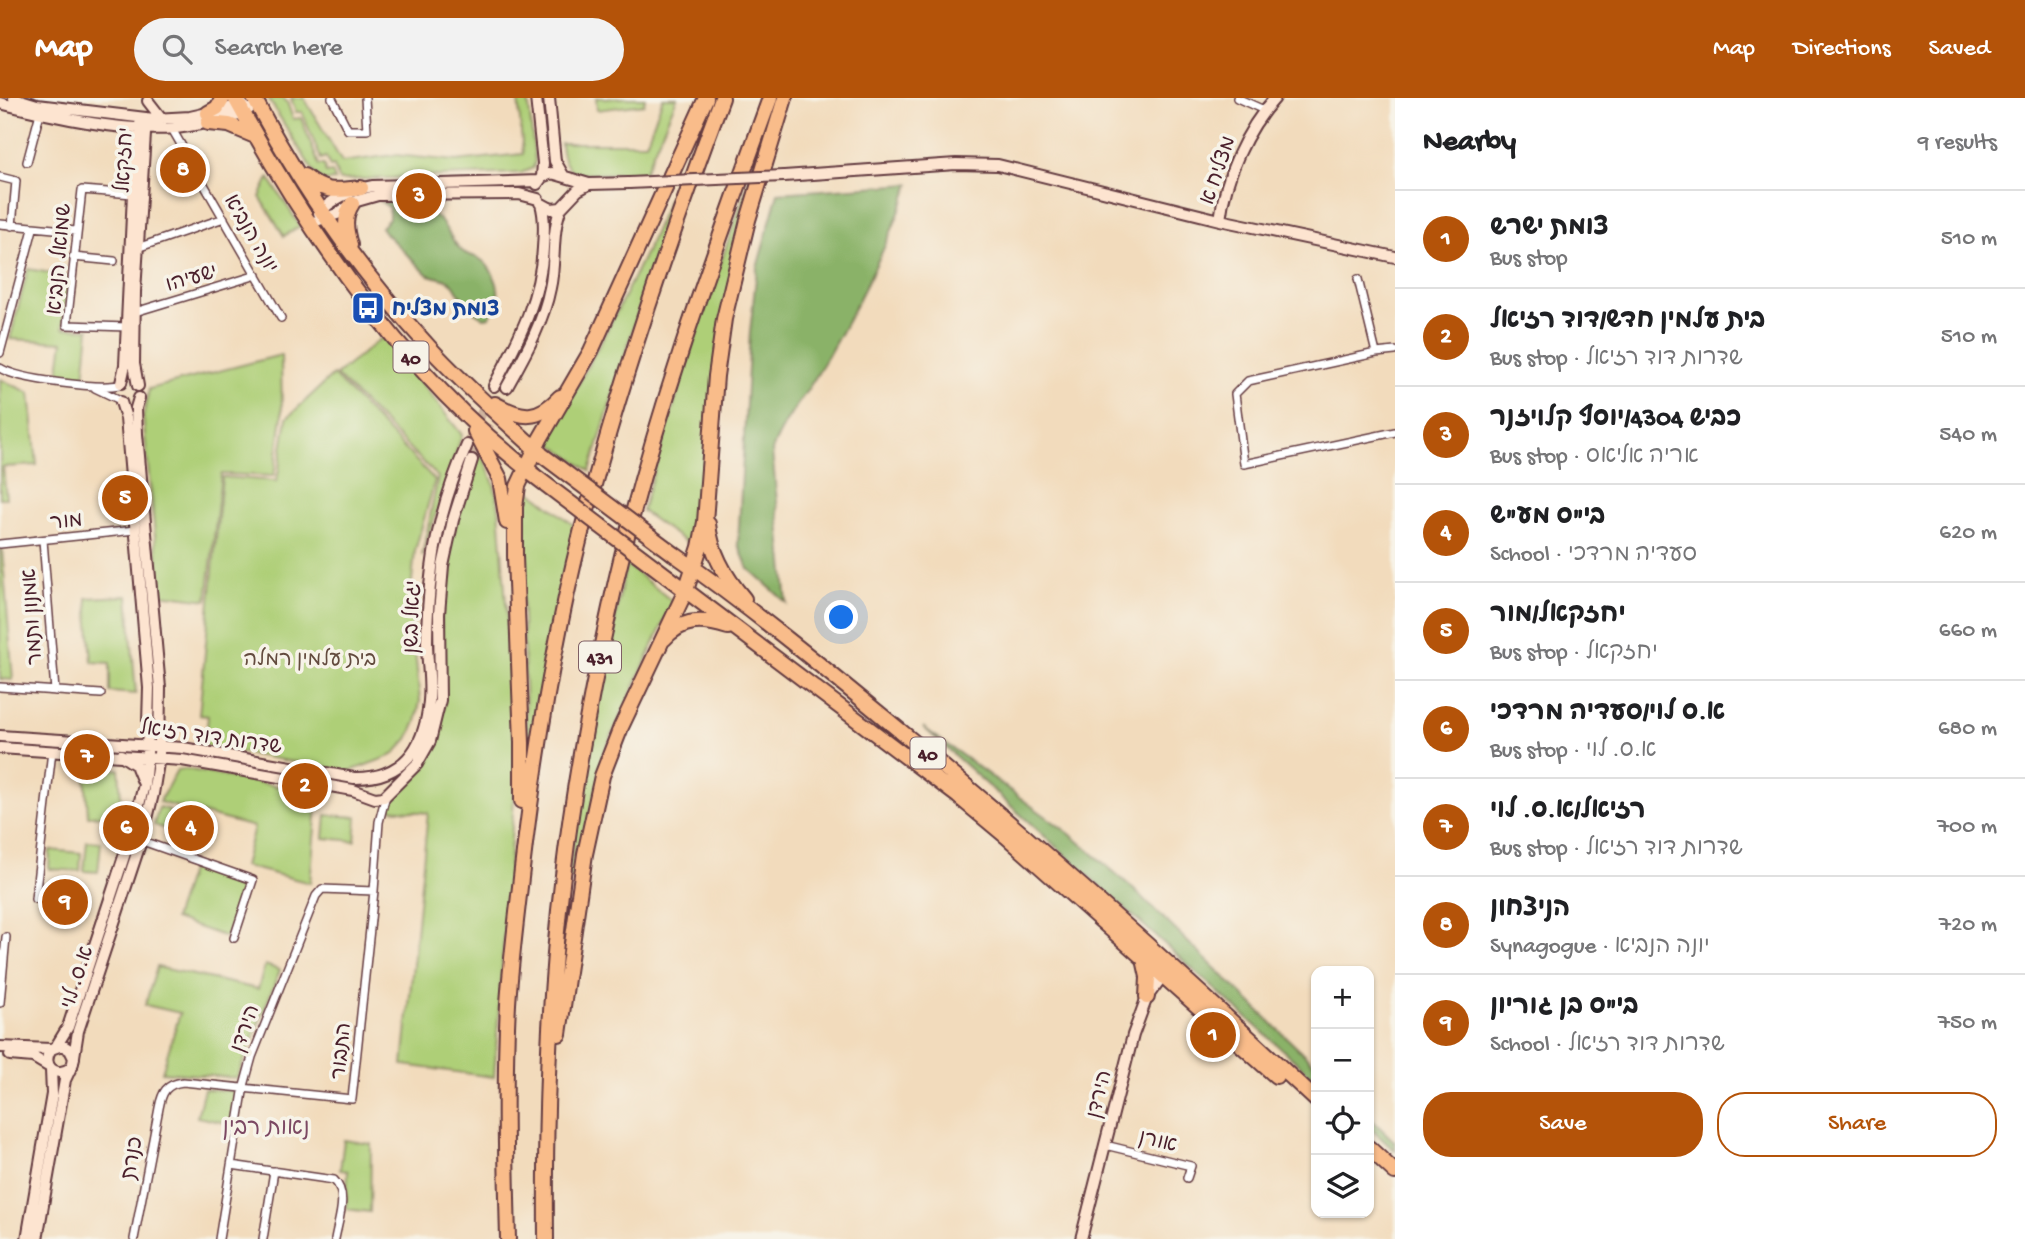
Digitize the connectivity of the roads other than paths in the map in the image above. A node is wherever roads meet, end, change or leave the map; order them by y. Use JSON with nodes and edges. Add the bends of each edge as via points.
{"nodes":[{"id":1,"x":223,"y":98,"type":"edge"},
{"id":2,"x":332,"y":98,"type":"edge"},
{"id":3,"x":365,"y":98,"type":"edge"},
{"id":4,"x":536,"y":98,"type":"edge"},
{"id":5,"x":550,"y":98,"type":"edge"},
{"id":6,"x":706,"y":98,"type":"edge"},
{"id":7,"x":722,"y":98,"type":"edge"},
{"id":8,"x":770,"y":98,"type":"edge"},
{"id":9,"x":785,"y":98,"type":"edge"},
{"id":10,"x":1237,"y":98,"type":"edge"},
{"id":11,"x":1275,"y":98,"type":"edge"},
{"id":12,"x":148,"y":100,"type":"edge"},
{"id":13,"x":255,"y":100,"type":"edge"},
{"id":14,"x":6,"y":101,"type":"edge"},
{"id":15,"x":239,"y":106,"type":"edge"},
{"id":16,"x":1264,"y":110,"type":"junction"},
{"id":17,"x":40,"y":113,"type":"junction"},
{"id":18,"x":208,"y":118,"type":"junction"},
{"id":19,"x":162,"y":119,"type":"junction"},
{"id":20,"x":143,"y":125,"type":"junction"},
{"id":21,"x":172,"y":129,"type":"junction"},
{"id":22,"x":257,"y":137,"type":"junction"},
{"id":23,"x":26,"y":162,"type":"dead end"},
{"id":24,"x":294,"y":167,"type":"junction"},
{"id":25,"x":564,"y":176,"type":"junction"},
{"id":26,"x":0,"y":177,"type":"edge"},
{"id":27,"x":540,"y":179,"type":"junction"},
{"id":28,"x":589,"y":184,"type":"junction"},
{"id":29,"x":361,"y":188,"type":"junction"},
{"id":30,"x":133,"y":194,"type":"junction"},
{"id":31,"x":572,"y":196,"type":"junction"},
{"id":32,"x":539,"y":202,"type":"junction"},
{"id":33,"x":352,"y":204,"type":"junction"},
{"id":34,"x":561,"y":208,"type":"junction"},
{"id":35,"x":325,"y":214,"type":"junction"},
{"id":36,"x":223,"y":218,"type":"junction"},
{"id":37,"x":1220,"y":220,"type":"junction"},
{"id":38,"x":310,"y":223,"type":"junction"},
{"id":39,"x":0,"y":224,"type":"edge"},
{"id":40,"x":12,"y":226,"type":"junction"},
{"id":41,"x":33,"y":229,"type":"junction"},
{"id":42,"x":76,"y":231,"type":"junction"},
{"id":43,"x":137,"y":248,"type":"junction"},
{"id":44,"x":352,"y":253,"type":"junction"},
{"id":45,"x":73,"y":257,"type":"junction"},
{"id":46,"x":1395,"y":257,"type":"edge"},
{"id":47,"x":114,"y":261,"type":"dead end"},
{"id":48,"x":257,"y":275,"type":"junction"},
{"id":49,"x":1358,"y":279,"type":"dead end"},
{"id":50,"x":135,"y":312,"type":"junction"},
{"id":51,"x":281,"y":318,"type":"dead end"},
{"id":52,"x":127,"y":327,"type":"junction"},
{"id":53,"x":1395,"y":351,"type":"edge"},
{"id":54,"x":0,"y":353,"type":"edge"},
{"id":55,"x":1376,"y":353,"type":"junction"},
{"id":56,"x":0,"y":368,"type":"edge"},
{"id":57,"x":578,"y":378,"type":"junction"},
{"id":58,"x":120,"y":384,"type":"junction"},
{"id":59,"x":88,"y":385,"type":"junction"},
{"id":60,"x":138,"y":386,"type":"junction"},
{"id":61,"x":494,"y":386,"type":"tunnel mouth"},
{"id":62,"x":507,"y":387,"type":"tunnel mouth"},
{"id":63,"x":470,"y":388,"type":"junction"},
{"id":64,"x":139,"y":398,"type":"junction"},
{"id":65,"x":119,"y":401,"type":"junction"},
{"id":66,"x":467,"y":417,"type":"junction"},
{"id":67,"x":1395,"y":432,"type":"edge"},
{"id":68,"x":467,"y":445,"type":"tunnel mouth"},
{"id":69,"x":538,"y":452,"type":"junction"},
{"id":70,"x":472,"y":460,"type":"tunnel mouth"},
{"id":71,"x":529,"y":471,"type":"junction"},
{"id":72,"x":708,"y":493,"type":"junction"},
{"id":73,"x":135,"y":530,"type":"junction"},
{"id":74,"x":43,"y":540,"type":"junction"},
{"id":75,"x":0,"y":544,"type":"edge"},
{"id":76,"x":694,"y":568,"type":"junction"},
{"id":77,"x":686,"y":590,"type":"junction"},
{"id":78,"x":517,"y":620,"type":"junction"},
{"id":79,"x":742,"y":632,"type":"junction"},
{"id":80,"x":789,"y":640,"type":"junction"},
{"id":81,"x":644,"y":678,"type":"junction"},
{"id":82,"x":0,"y":687,"type":"edge"},
{"id":83,"x":55,"y":691,"type":"junction"},
{"id":84,"x":101,"y":694,"type":"dead end"},
{"id":85,"x":155,"y":715,"type":"junction"},
{"id":86,"x":0,"y":736,"type":"edge"},
{"id":87,"x":124,"y":743,"type":"junction"},
{"id":88,"x":0,"y":748,"type":"edge"},
{"id":89,"x":187,"y":749,"type":"junction"},
{"id":90,"x":52,"y":751,"type":"junction"},
{"id":91,"x":153,"y":751,"type":"junction"},
{"id":92,"x":119,"y":755,"type":"junction"},
{"id":93,"x":182,"y":760,"type":"junction"},
{"id":94,"x":377,"y":776,"type":"junction"},
{"id":95,"x":144,"y":785,"type":"junction"},
{"id":96,"x":388,"y":793,"type":"junction"},
{"id":97,"x":153,"y":794,"type":"junction"},
{"id":98,"x":371,"y":796,"type":"junction"},
{"id":99,"x":379,"y":822,"type":"junction"},
{"id":100,"x":136,"y":839,"type":"junction"},
{"id":101,"x":374,"y":891,"type":"junction"},
{"id":102,"x":35,"y":899,"type":"dead end"},
{"id":103,"x":6,"y":937,"type":"dead end"},
{"id":104,"x":234,"y":938,"type":"dead end"},
{"id":105,"x":1143,"y":958,"type":"junction"},
{"id":106,"x":511,"y":970,"type":"junction"},
{"id":107,"x":1165,"y":971,"type":"junction"},
{"id":108,"x":1175,"y":988,"type":"junction"},
{"id":109,"x":1147,"y":997,"type":"junction"},
{"id":110,"x":0,"y":1003,"type":"edge"},
{"id":111,"x":0,"y":1047,"type":"edge"},
{"id":112,"x":54,"y":1047,"type":"junction"},
{"id":113,"x":0,"y":1054,"type":"edge"},
{"id":114,"x":73,"y":1063,"type":"junction"},
{"id":115,"x":50,"y":1068,"type":"junction"},
{"id":116,"x":169,"y":1086,"type":"joint"},
{"id":117,"x":244,"y":1086,"type":"junction"},
{"id":118,"x":1311,"y":1096,"type":"edge"},
{"id":119,"x":1311,"y":1107,"type":"edge"},
{"id":120,"x":546,"y":1143,"type":"junction"},
{"id":121,"x":1105,"y":1145,"type":"junction"},
{"id":122,"x":1374,"y":1153,"type":"edge"},
{"id":123,"x":1374,"y":1161,"type":"edge"},
{"id":124,"x":231,"y":1165,"type":"junction"},
{"id":125,"x":274,"y":1171,"type":"junction"},
{"id":126,"x":1395,"y":1172,"type":"edge"},
{"id":127,"x":1187,"y":1178,"type":"dead end"},
{"id":128,"x":1395,"y":1180,"type":"edge"},
{"id":129,"x":27,"y":1239,"type":"edge"},
{"id":130,"x":37,"y":1239,"type":"edge"},
{"id":131,"x":134,"y":1239,"type":"edge"},
{"id":132,"x":219,"y":1239,"type":"edge"},
{"id":133,"x":263,"y":1239,"type":"edge"},
{"id":134,"x":335,"y":1239,"type":"edge"},
{"id":135,"x":508,"y":1239,"type":"edge"},
{"id":136,"x":546,"y":1239,"type":"edge"},
{"id":137,"x":1081,"y":1239,"type":"edge"}],
"edges":[{"from":1,"to":18,"type":"highway"},
{"from":2,"to":3,"type":"street","via":[[348,130],[367,130]]},
{"from":4,"to":27,"type":"main road","via":[[543,163]]},
{"from":5,"to":25,"type":"main road","via":[[555,161]]},
{"from":6,"to":57,"type":"highway"},
{"from":7,"to":106,"type":"highway","number":"431","via":[[637,340],[579,542],[530,800]]},
{"from":8,"to":120,"type":"highway","number":"431","via":[[678,363],[611,603],[562,878]]},
{"from":9,"to":72,"type":"highway","via":[[726,309]]},
{"from":10,"to":16,"type":"street"},
{"from":11,"to":16,"type":"main road","name":"מצליח א"},
{"from":12,"to":19,"type":"main road"},
{"from":12,"to":20,"type":"street"},
{"from":13,"to":15,"type":"main road"},
{"from":13,"to":24,"type":"highway","number":"40"},
{"from":14,"to":17,"type":"main road"},
{"from":14,"to":20,"type":"main road"},
{"from":15,"to":18,"type":"main road"},
{"from":15,"to":22,"type":"highway","number":"40"},
{"from":16,"to":37,"type":"main road","name":"מצליח א","via":[[1236,164]]},
{"from":17,"to":20,"type":"main road"},
{"from":17,"to":23,"type":"street"},
{"from":18,"to":19,"type":"main road"},
{"from":18,"to":21,"type":"main road"},
{"from":18,"to":22,"type":"highway"},
{"from":19,"to":20,"type":"main road"},
{"from":20,"to":21,"type":"main road"},
{"from":20,"to":30,"type":"main road","name":"יחזקאל"},
{"from":20,"to":43,"type":"main road","name":"יחזקאל"},
{"from":21,"to":36,"type":"street","name":"יונה הנביא"},
{"from":22,"to":38,"type":"highway","number":"40"},
{"from":24,"to":29,"type":"highway","via":[[322,189]]},
{"from":24,"to":35,"type":"highway","number":"40"},
{"from":25,"to":27,"type":"main road","via":[[552,173]]},
{"from":25,"to":28,"type":"main road"},
{"from":25,"to":31,"type":"main road"},
{"from":26,"to":40,"type":"street","via":[[16,181]]},
{"from":27,"to":29,"type":"main road"},
{"from":27,"to":32,"type":"main road","via":[[536,190]]},
{"from":28,"to":31,"type":"main road"},
{"from":28,"to":37,"type":"main road","bridge":true,"via":[[989,164]]},
{"from":29,"to":35,"type":"main road","via":[[341,197]]},
{"from":30,"to":42,"type":"street","name":"שמואל הנביא","via":[[82,190]]},
{"from":30,"to":52,"type":"main road","name":"יחזקאל"},
{"from":31,"to":34,"type":"main road"},
{"from":32,"to":33,"type":"main road","via":[[519,194],[391,194]]},
{"from":32,"to":34,"type":"main road","via":[[551,209]]},
{"from":32,"to":61,"type":"main road","via":[[544,240],[538,290]]},
{"from":33,"to":35,"type":"main road"},
{"from":33,"to":44,"type":"highway","via":[[345,224]]},
{"from":34,"to":62,"type":"main road","via":[[548,301]]},
{"from":35,"to":38,"type":"main road"},
{"from":35,"to":44,"type":"highway","number":"40"},
{"from":36,"to":43,"type":"street"},
{"from":36,"to":48,"type":"street","name":"יונה הנביא"},
{"from":37,"to":46,"type":"main road"},
{"from":38,"to":66,"type":"highway","number":"40","via":[[383,323]]},
{"from":39,"to":40,"type":"street"},
{"from":40,"to":41,"type":"street"},
{"from":41,"to":42,"type":"street"},
{"from":41,"to":54,"type":"street"},
{"from":42,"to":45,"type":"street","name":"שמואל הנביא"},
{"from":43,"to":50,"type":"main road","name":"יחזקאל"},
{"from":44,"to":63,"type":"highway","number":"40","via":[[404,319]]},
{"from":45,"to":47,"type":"street"},
{"from":45,"to":52,"type":"street","name":"שמואל הנביא","via":[[67,326]]},
{"from":48,"to":50,"type":"street","name":"ישעיהו"},
{"from":48,"to":51,"type":"street","name":"יונה הנביא"},
{"from":49,"to":55,"type":"street"},
{"from":50,"to":60,"type":"main road","name":"יחזקאל"},
{"from":52,"to":58,"type":"main road","name":"יחזקאל"},
{"from":53,"to":55,"type":"street"},
{"from":55,"to":67,"type":"street","via":[[1248,381],[1235,394],[1244,464]]},
{"from":56,"to":59,"type":"street","via":[[22,377]]},
{"from":57,"to":63,"type":"highway","via":[[553,404],[529,416],[509,412]]},
{"from":57,"to":69,"type":"highway"},
{"from":58,"to":59,"type":"street"},
{"from":58,"to":60,"type":"main road","via":[[132,381]]},
{"from":58,"to":65,"type":"main road","via":[[116,392]]},
{"from":59,"to":65,"type":"street"},
{"from":60,"to":64,"type":"main road"},
{"from":63,"to":69,"type":"highway","number":"40"},
{"from":64,"to":65,"type":"main road","via":[[131,405]]},
{"from":64,"to":85,"type":"main road","via":[[136,426],[159,670]]},
{"from":65,"to":73,"type":"main road","via":[[126,418]]},
{"from":66,"to":71,"type":"highway","number":"40"},
{"from":66,"to":78,"type":"highway","via":[[490,455],[503,490]]},
{"from":68,"to":94,"type":"main road","name":"יגאל בשן","via":[[433,564],[425,724],[408,758],[394,771]]},
{"from":69,"to":71,"type":"highway"},
{"from":69,"to":76,"type":"highway","number":"40","bridge":true},
{"from":70,"to":96,"type":"main road","name":"יגאל בשן","via":[[443,566],[440,700],[435,727],[417,764]]},
{"from":71,"to":77,"type":"highway","number":"40","bridge":true},
{"from":71,"to":78,"type":"highway","via":[[518,486],[515,507]]},
{"from":72,"to":76,"type":"highway"},
{"from":72,"to":80,"type":"highway","via":[[709,534],[724,571],[747,602]]},
{"from":73,"to":74,"type":"street","name":"מור"},
{"from":73,"to":85,"type":"main road"},
{"from":74,"to":75,"type":"street","name":"מור"},
{"from":74,"to":83,"type":"street","name":"אמנון ותמר"},
{"from":76,"to":77,"type":"highway"},
{"from":76,"to":80,"type":"highway","number":"40"},
{"from":77,"to":79,"type":"highway","number":"40"},
{"from":77,"to":81,"type":"highway"},
{"from":78,"to":106,"type":"highway","via":[[523,776]]},
{"from":79,"to":81,"type":"highway","via":[[698,620],[680,626],[661,643]]},
{"from":79,"to":105,"type":"highway","number":"40","via":[[958,796]]},
{"from":80,"to":107,"type":"highway","number":"40","via":[[954,774],[1099,901]]},
{"from":81,"to":120,"type":"highway","via":[[611,747],[593,815],[566,975]]},
{"from":82,"to":83,"type":"street"},
{"from":83,"to":84,"type":"street"},
{"from":85,"to":87,"type":"main road"},
{"from":85,"to":89,"type":"main road","via":[[170,739]]},
{"from":85,"to":91,"type":"main road"},
{"from":86,"to":87,"type":"main road","name":"שדרות דוד רזיאל"},
{"from":87,"to":91,"type":"main road","name":"שדרות דוד רזיאל"},
{"from":88,"to":90,"type":"main road","name":"שדרות דוד רזיאל"},
{"from":89,"to":91,"type":"main road","name":"שדרות דוד רזיאל"},
{"from":89,"to":94,"type":"main road","name":"שדרות דוד רזיאל","via":[[345,777]]},
{"from":90,"to":92,"type":"main road","name":"שדרות דוד רזיאל"},
{"from":90,"to":102,"type":"street"},
{"from":91,"to":92,"type":"main road","name":"שדרות דוד רזיאל"},
{"from":91,"to":93,"type":"main road","name":"שדרות דוד רזיאל"},
{"from":91,"to":95,"type":"main road","name":"א.ס. לוי"},
{"from":91,"to":97,"type":"main road","name":"א.ס. לוי"},
{"from":92,"to":95,"type":"main road","via":[[136,765]]},
{"from":93,"to":97,"type":"main road","via":[[169,764]]},
{"from":93,"to":98,"type":"main road","name":"שדרות דוד רזיאל"},
{"from":94,"to":96,"type":"main road","via":[[387,780]]},
{"from":94,"to":98,"type":"main road","via":[[367,785]]},
{"from":95,"to":100,"type":"main road","name":"א.ס. לוי"},
{"from":96,"to":98,"type":"main road"},
{"from":96,"to":99,"type":"street","name":"התבור"},
{"from":97,"to":100,"type":"main road","name":"א.ס. לוי"},
{"from":98,"to":99,"type":"street","name":"התבור"},
{"from":99,"to":101,"type":"street","name":"התבור"},
{"from":100,"to":104,"type":"street","via":[[253,880]]},
{"from":100,"to":112,"type":"main road","name":"א.ס. לוי","via":[[68,1027]]},
{"from":100,"to":114,"type":"main road","name":"א.ס. לוי","via":[[78,1031]]},
{"from":101,"to":117,"type":"street","name":"הירדן","via":[[322,889],[316,896]]},
{"from":101,"to":117,"type":"street","name":"התבור","via":[[352,1099]]},
{"from":103,"to":110,"type":"street"},
{"from":105,"to":107,"type":"highway","number":"40"},
{"from":105,"to":109,"type":"highway"},
{"from":106,"to":135,"type":"highway","number":"431","via":[[506,1088]]},
{"from":107,"to":108,"type":"highway","number":"40"},
{"from":107,"to":109,"type":"main road","name":"הירדן"},
{"from":107,"to":118,"type":"highway","number":"40"},
{"from":108,"to":109,"type":"highway"},
{"from":108,"to":119,"type":"highway","number":"40"},
{"from":109,"to":121,"type":"main road","name":"הירדן"},
{"from":111,"to":112,"type":"main road"},
{"from":112,"to":114,"type":"main road","via":[[66,1047]]},
{"from":112,"to":115,"type":"main road","via":[[47,1057]]},
{"from":113,"to":115,"type":"main road","via":[[33,1057]]},
{"from":114,"to":115,"type":"main road","via":[[60,1073]]},
{"from":114,"to":130,"type":"main road","name":"א.ס. לוי","via":[[65,1080]]},
{"from":115,"to":129,"type":"main road","via":[[52,1094]]},
{"from":116,"to":117,"type":"street","name":"התבור","via":[[183,1082]]},
{"from":116,"to":131,"type":"street","name":"כנרת","via":[[159,1108]]},
{"from":117,"to":124,"type":"street","name":"הירדן"},
{"from":120,"to":136,"type":"highway","number":"431"},
{"from":121,"to":127,"type":"street","name":"אורן","via":[[1191,1166]]},
{"from":121,"to":137,"type":"main road","name":"הירדן"},
{"from":122,"to":126,"type":"highway"},
{"from":123,"to":128,"type":"highway"},
{"from":124,"to":125,"type":"street"},
{"from":124,"to":132,"type":"street","name":"הירדן"},
{"from":125,"to":133,"type":"street"},
{"from":125,"to":134,"type":"street","via":[[328,1178],[338,1184],[342,1199]]}]}
